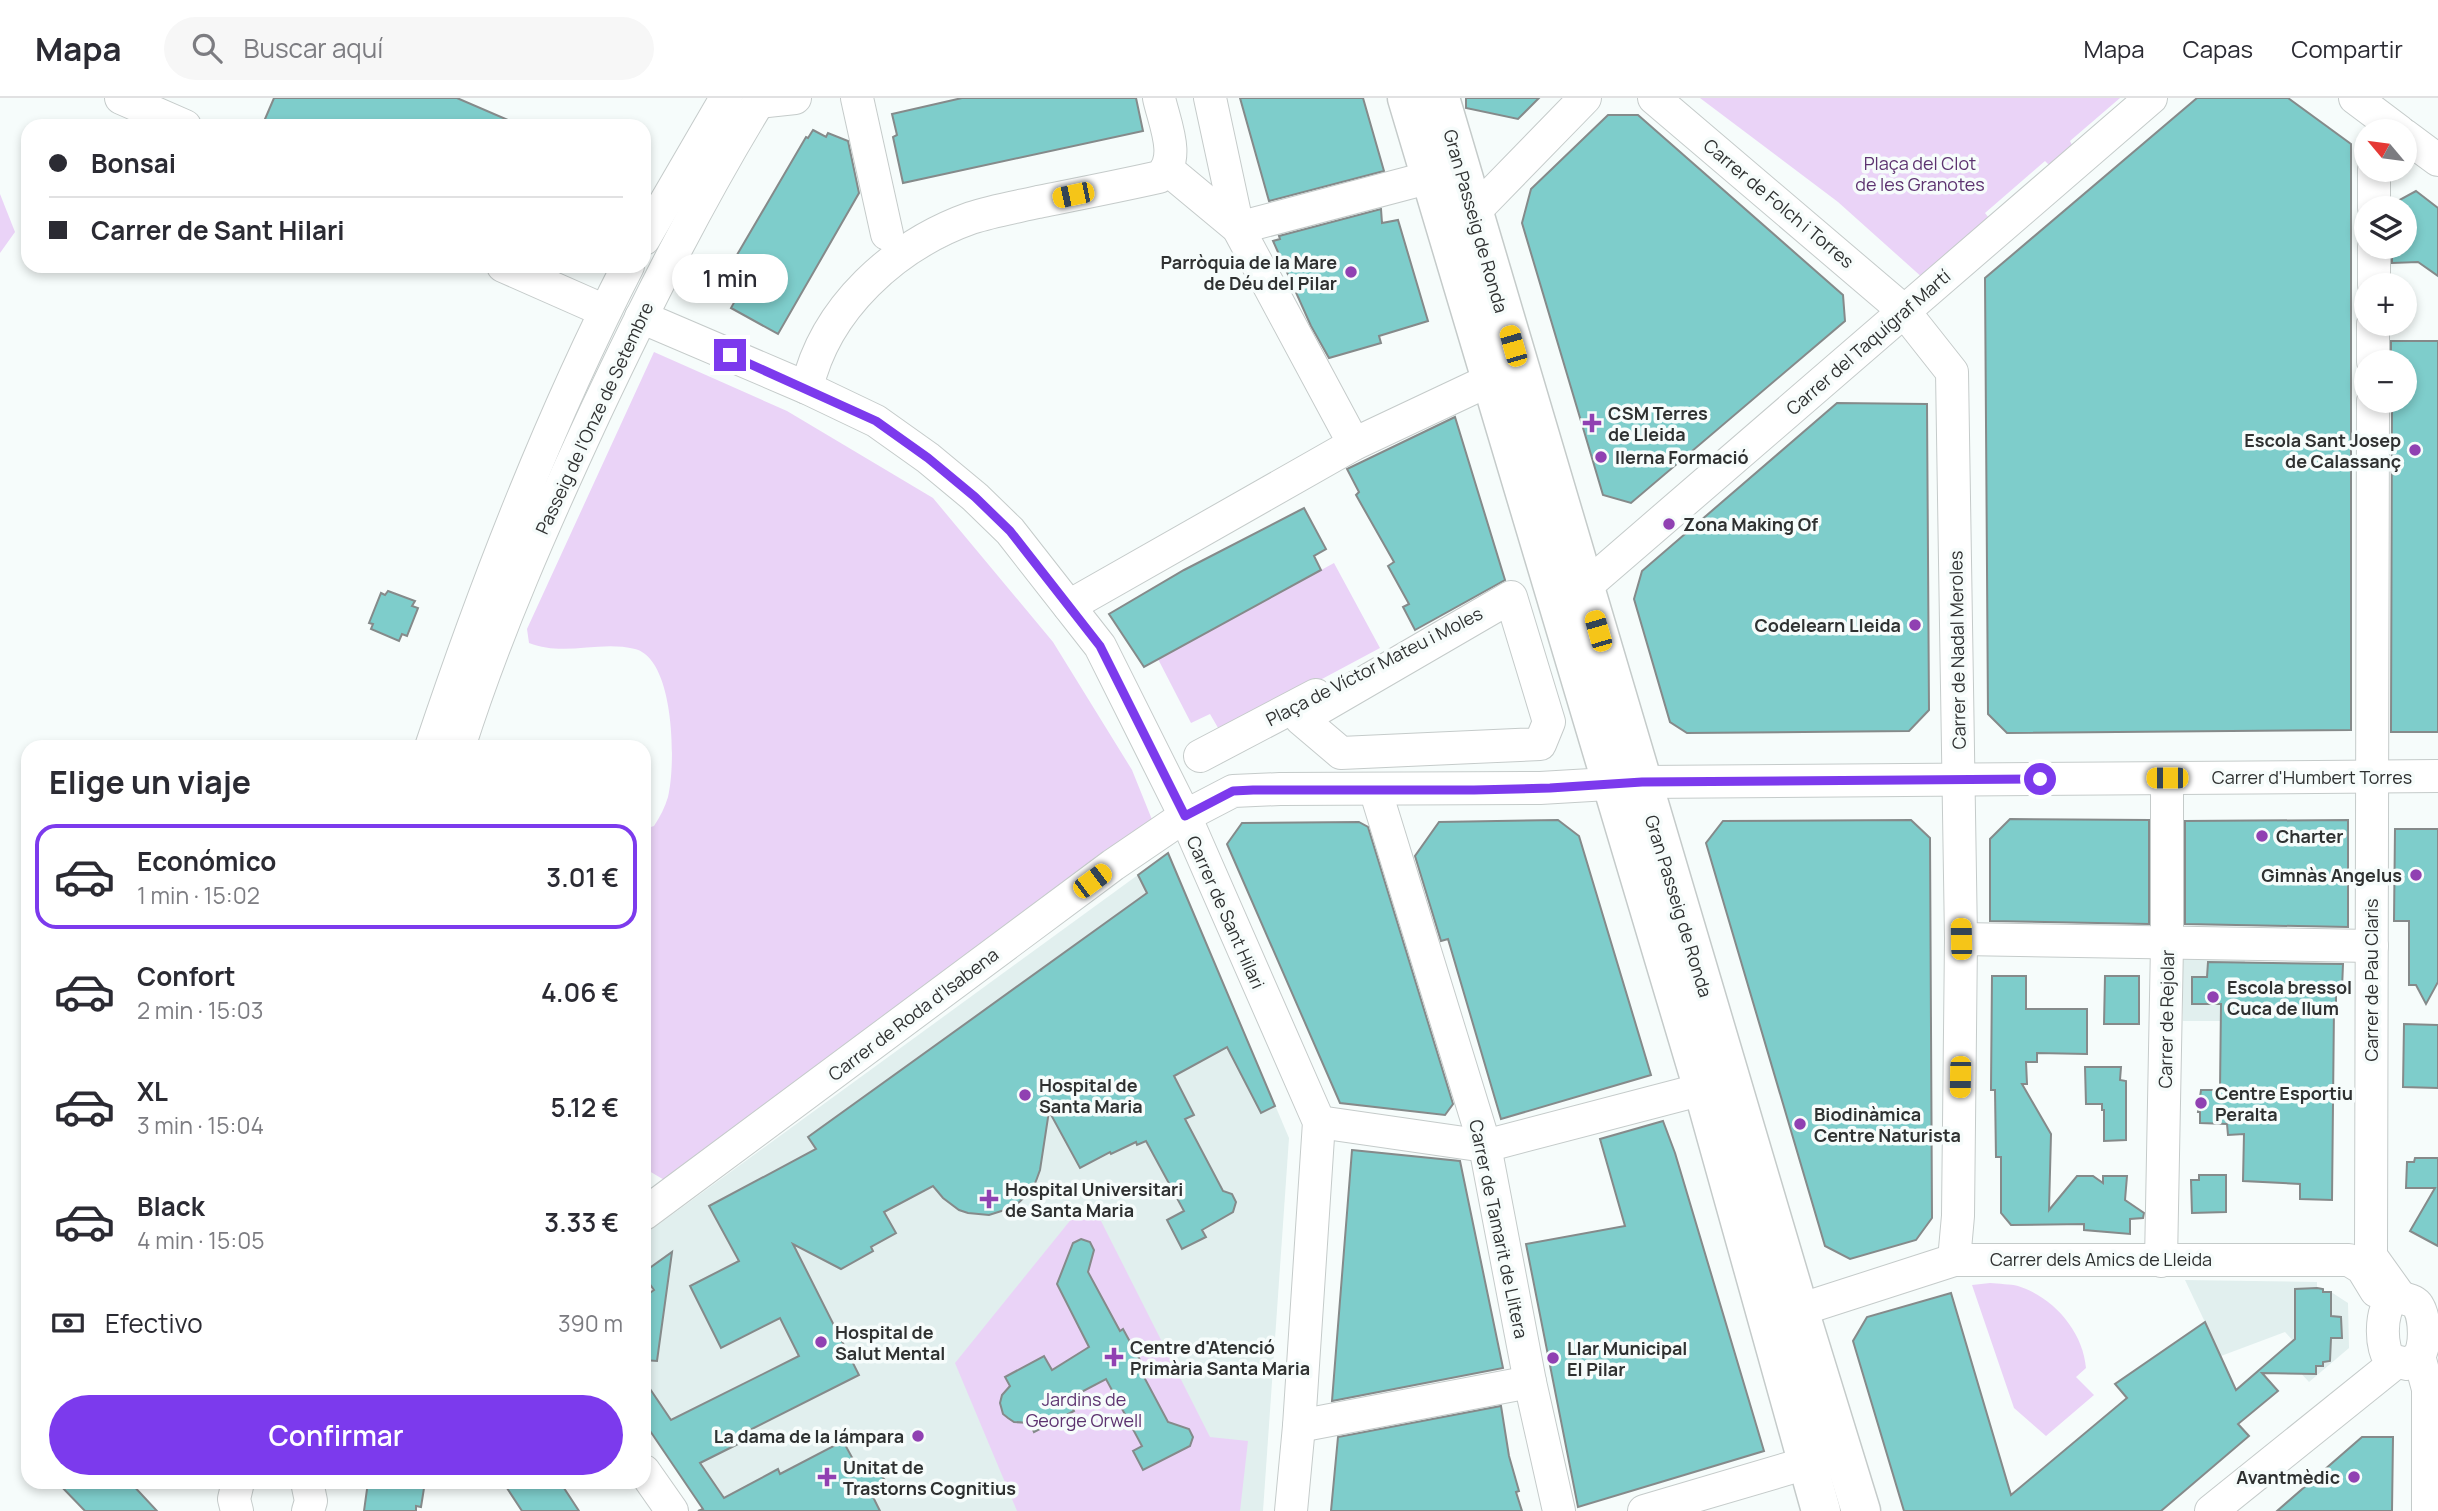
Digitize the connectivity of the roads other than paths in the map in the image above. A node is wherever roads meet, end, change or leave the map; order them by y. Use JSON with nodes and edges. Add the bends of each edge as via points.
{"nodes":[{"id":1,"x":121,"y":98,"type":"edge"},
{"id":2,"x":726,"y":98,"type":"edge"},
{"id":3,"x":795,"y":98,"type":"edge"},
{"id":4,"x":857,"y":98,"type":"edge"},
{"id":5,"x":1159,"y":98,"type":"edge"},
{"id":6,"x":1210,"y":98,"type":"edge"},
{"id":7,"x":1406,"y":98,"type":"edge"},
{"id":8,"x":1440,"y":98,"type":"edge"},
{"id":9,"x":1585,"y":98,"type":"edge"},
{"id":10,"x":1654,"y":98,"type":"edge"},
{"id":11,"x":2151,"y":98,"type":"edge"},
{"id":12,"x":760,"y":100,"type":"edge"},
{"id":13,"x":169,"y":119,"type":"edge"},
{"id":14,"x":2417,"y":145,"type":"edge"},
{"id":15,"x":2438,"y":160,"type":"edge"},
{"id":16,"x":1170,"y":163,"type":"junction"},
{"id":17,"x":1430,"y":177,"type":"junction"},
{"id":18,"x":1473,"y":213,"type":"junction"},
{"id":19,"x":651,"y":227,"type":"edge"},
{"id":20,"x":1238,"y":228,"type":"junction"},
{"id":21,"x":887,"y":234,"type":"dead end"},
{"id":22,"x":519,"y":273,"type":"edge"},
{"id":23,"x":624,"y":273,"type":"edge"},
{"id":24,"x":1903,"y":310,"type":"junction"},
{"id":25,"x":605,"y":311,"type":"junction"},
{"id":26,"x":641,"y":317,"type":"junction"},
{"id":27,"x":1492,"y":379,"type":"junction"},
{"id":28,"x":807,"y":388,"type":"junction"},
{"id":29,"x":2373,"y":413,"type":"edge"},
{"id":30,"x":1354,"y":444,"type":"junction"},
{"id":31,"x":1568,"y":583,"type":"junction"},
{"id":32,"x":1511,"y":597,"type":"junction"},
{"id":33,"x":1069,"y":606,"type":"junction"},
{"id":34,"x":434,"y":740,"type":"edge"},
{"id":35,"x":460,"y":740,"type":"edge"},
{"id":36,"x":1200,"y":756,"type":"dead end"},
{"id":37,"x":2371,"y":776,"type":"junction"},
{"id":38,"x":2438,"y":776,"type":"edge"},
{"id":39,"x":2167,"y":778,"type":"junction"},
{"id":40,"x":1959,"y":779,"type":"junction"},
{"id":41,"x":1627,"y":783,"type":"junction"},
{"id":42,"x":1376,"y":789,"type":"junction"},
{"id":43,"x":1185,"y":816,"type":"junction"},
{"id":44,"x":1961,"y":939,"type":"junction"},
{"id":45,"x":2167,"y":944,"type":"junction"},
{"id":46,"x":2371,"y":946,"type":"junction"},
{"id":47,"x":1703,"y":1089,"type":"junction"},
{"id":48,"x":1319,"y":1122,"type":"junction"},
{"id":49,"x":1485,"y":1146,"type":"junction"},
{"id":50,"x":651,"y":1209,"type":"edge"},
{"id":51,"x":1954,"y":1260,"type":"junction"},
{"id":52,"x":2161,"y":1261,"type":"junction"},
{"id":53,"x":2394,"y":1303,"type":"junction"},
{"id":54,"x":1799,"y":1310,"type":"junction"},
{"id":55,"x":2419,"y":1341,"type":"edge"},
{"id":56,"x":1530,"y":1382,"type":"junction"},
{"id":57,"x":1299,"y":1426,"type":"junction"},
{"id":58,"x":1807,"y":1463,"type":"junction"},
{"id":59,"x":651,"y":1481,"type":"edge"},
{"id":60,"x":237,"y":1489,"type":"edge"},
{"id":61,"x":237,"y":1511,"type":"edge"},
{"id":62,"x":672,"y":1511,"type":"edge"},
{"id":63,"x":1291,"y":1511,"type":"edge"},
{"id":64,"x":1559,"y":1511,"type":"edge"},
{"id":65,"x":1644,"y":1511,"type":"edge"},
{"id":66,"x":1821,"y":1511,"type":"edge"},
{"id":67,"x":1861,"y":1511,"type":"edge"},
{"id":68,"x":2211,"y":1511,"type":"edge"},
{"id":69,"x":2428,"y":1511,"type":"edge"}],
"edges":[{"from":1,"to":13,"type":"street"},
{"from":2,"to":19,"type":"street"},
{"from":3,"to":12,"type":"street","name":"Passeig de l'Onze de Setembre"},
{"from":4,"to":21,"type":"street"},
{"from":5,"to":16,"type":"street"},
{"from":6,"to":20,"type":"street"},
{"from":7,"to":17,"type":"main road","name":"Gran Passeig de Ronda"},
{"from":8,"to":18,"type":"main road","name":"Gran Passeig de Ronda"},
{"from":9,"to":18,"type":"street"},
{"from":10,"to":24,"type":"street","name":"Carrer de Folch i Torres"},
{"from":11,"to":24,"type":"street","name":"Carrer del Taquígraf Martí"},
{"from":12,"to":26,"type":"street","name":"Passeig de l'Onze de Setembre"},
{"from":14,"to":15,"type":"street"},
{"from":16,"to":20,"type":"street"},
{"from":16,"to":28,"type":"street","via":[[1159,177],[971,218],[917,243],[862,289],[832,325],[817,352]]},
{"from":17,"to":20,"type":"street"},
{"from":17,"to":27,"type":"main road","name":"Gran Passeig de Ronda"},
{"from":18,"to":31,"type":"main road","name":"Gran Passeig de Ronda"},
{"from":20,"to":30,"type":"street"},
{"from":22,"to":25,"type":"street"},
{"from":23,"to":25,"type":"street","name":"Passeig de l'Onze de Setembre"},
{"from":24,"to":31,"type":"street","name":"Carrer del Taquígraf Martí"},
{"from":24,"to":40,"type":"street","name":"Carrer de Nadal Meroles","via":[[1952,372]]},
{"from":25,"to":34,"type":"street","name":"Passeig de l'Onze de Setembre","via":[[541,454]]},
{"from":26,"to":28,"type":"street","name":"Carrer de Sant Hilari"},
{"from":26,"to":35,"type":"street","name":"Passeig de l'Onze de Setembre","via":[[537,538]]},
{"from":27,"to":30,"type":"street"},
{"from":27,"to":31,"type":"main road","name":"Gran Passeig de Ronda"},
{"from":28,"to":33,"type":"street","name":"Carrer de Sant Hilari","via":[[876,421],[975,497],[1010,531]]},
{"from":29,"to":37,"type":"street","name":"Carrer de Pau Claris"},
{"from":30,"to":33,"type":"street"},
{"from":31,"to":32,"type":"street","name":"Plaça de Víctor Mateu i Moles"},
{"from":31,"to":41,"type":"main road","name":"Gran Passeig de Ronda"},
{"from":32,"to":32,"type":"street","via":[[1476,617],[1301,719],[1341,753],[1540,744],[1549,722]]},
{"from":32,"to":36,"type":"street","name":"Plaça de Víctor Mateu i Moles"},
{"from":33,"to":43,"type":"street","name":"Carrer de Sant Hilari","via":[[1100,646]]},
{"from":37,"to":38,"type":"street","name":"Carrer d'Humbert Torres"},
{"from":37,"to":39,"type":"street","name":"Carrer d'Humbert Torres"},
{"from":37,"to":46,"type":"street","name":"Carrer de Pau Claris"},
{"from":39,"to":40,"type":"street","name":"Carrer d'Humbert Torres"},
{"from":39,"to":45,"type":"street","name":"Carrer de Rejolar"},
{"from":40,"to":41,"type":"street","name":"Carrer d'Humbert Torres"},
{"from":40,"to":44,"type":"street","name":"Carrer de Nadal Meroles"},
{"from":41,"to":42,"type":"street","name":"Carrer d'Humbert Torres"},
{"from":41,"to":47,"type":"main road","name":"Gran Passeig de Ronda"},
{"from":41,"to":54,"type":"main road","name":"Gran Passeig de Ronda"},
{"from":42,"to":43,"type":"street","name":"Carrer d'Humbert Torres","via":[[1233,791]]},
{"from":42,"to":49,"type":"street","name":"Carrer de Tamarit de Llitera"},
{"from":43,"to":48,"type":"street","name":"Carrer de Sant Hilari"},
{"from":43,"to":50,"type":"street","name":"Carrer de Roda d'Isabena"},
{"from":44,"to":45,"type":"street"},
{"from":44,"to":51,"type":"street","name":"Carrer de Nadal Meroles"},
{"from":45,"to":46,"type":"street"},
{"from":45,"to":52,"type":"street","name":"Carrer de Rejolar"},
{"from":46,"to":53,"type":"street","name":"Carrer de Pau Claris","via":[[2371,1256]]},
{"from":47,"to":49,"type":"street"},
{"from":47,"to":58,"type":"main road","name":"Gran Passeig de Ronda"},
{"from":48,"to":49,"type":"street"},
{"from":48,"to":57,"type":"street","name":"Carrer de Sant Hilari"},
{"from":49,"to":56,"type":"street","name":"Carrer de Tamarit de Llitera"},
{"from":51,"to":52,"type":"street","name":"Carrer dels Amics de Lleida"},
{"from":51,"to":54,"type":"street","name":"Carrer dels Amics de Lleida"},
{"from":52,"to":53,"type":"street","name":"Carrer dels Amics de Lleida","via":[[2349,1260]]},
{"from":53,"to":55,"type":"street","via":[[2418,1306]]},
{"from":53,"to":55,"type":"street","via":[[2384,1317],[2387,1357]]},
{"from":54,"to":67,"type":"main road","name":"Gran Passeig de Ronda"},
{"from":55,"to":68,"type":"street"},
{"from":55,"to":69,"type":"street","via":[[2428,1389]]},
{"from":56,"to":57,"type":"street"},
{"from":56,"to":64,"type":"street","name":"Carrer de Tamarit de Llitera"},
{"from":57,"to":63,"type":"street","name":"Carrer de Sant Hilari"},
{"from":58,"to":65,"type":"street"},
{"from":58,"to":66,"type":"main road","name":"Gran Passeig de Ronda"},
{"from":59,"to":62,"type":"street"},
{"from":60,"to":61,"type":"street"}]}
